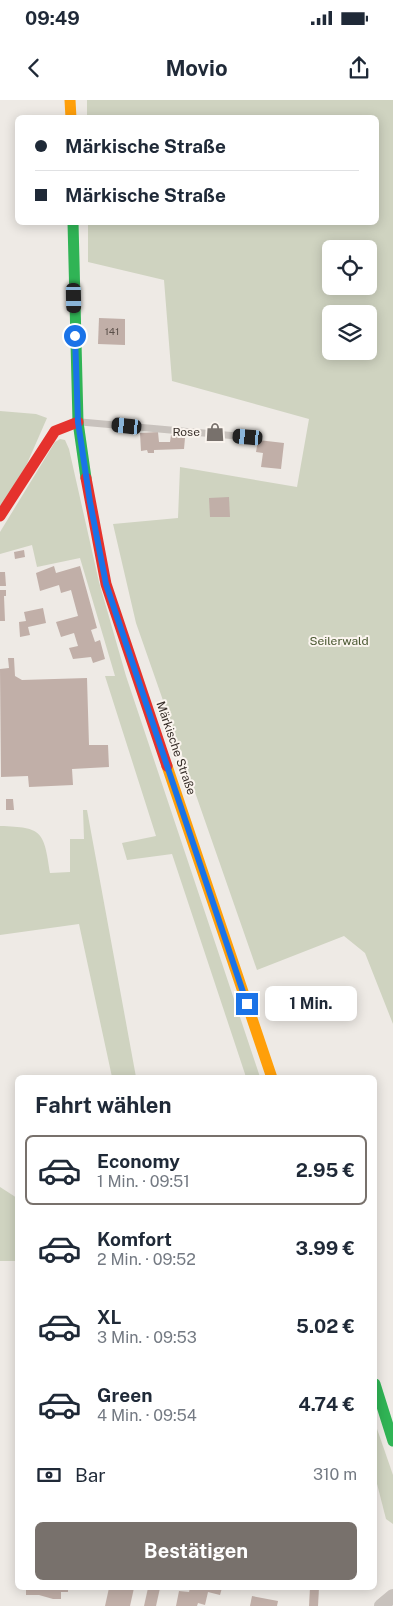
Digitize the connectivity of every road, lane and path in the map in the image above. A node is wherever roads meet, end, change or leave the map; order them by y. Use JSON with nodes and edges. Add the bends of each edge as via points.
{"nodes":[{"id":1,"x":70,"y":100,"type":"edge"},
{"id":2,"x":70,"y":115,"type":"edge"},
{"id":3,"x":73,"y":225,"type":"edge"},
{"id":4,"x":78,"y":422,"type":"junction"},
{"id":5,"x":248,"y":437,"type":"dead end"},
{"id":6,"x":0,"y":516,"type":"edge"},
{"id":7,"x":271,"y":1075,"type":"edge"},
{"id":8,"x":377,"y":1390,"type":"edge"},
{"id":9,"x":393,"y":1441,"type":"edge"},
{"id":10,"x":393,"y":1596,"type":"edge"},
{"id":11,"x":381,"y":1606,"type":"edge"}],
"edges":[{"from":1,"to":2,"type":"main road"},
{"from":3,"to":4,"type":"main road","name":"Märkische Straße"},
{"from":4,"to":5,"type":"lane"},
{"from":4,"to":6,"type":"main road","via":[[55,431]]},
{"from":4,"to":7,"type":"main road","name":"Märkische Straße","via":[[106,584]]},
{"from":8,"to":9,"type":"main road"},
{"from":10,"to":11,"type":"street"}]}
